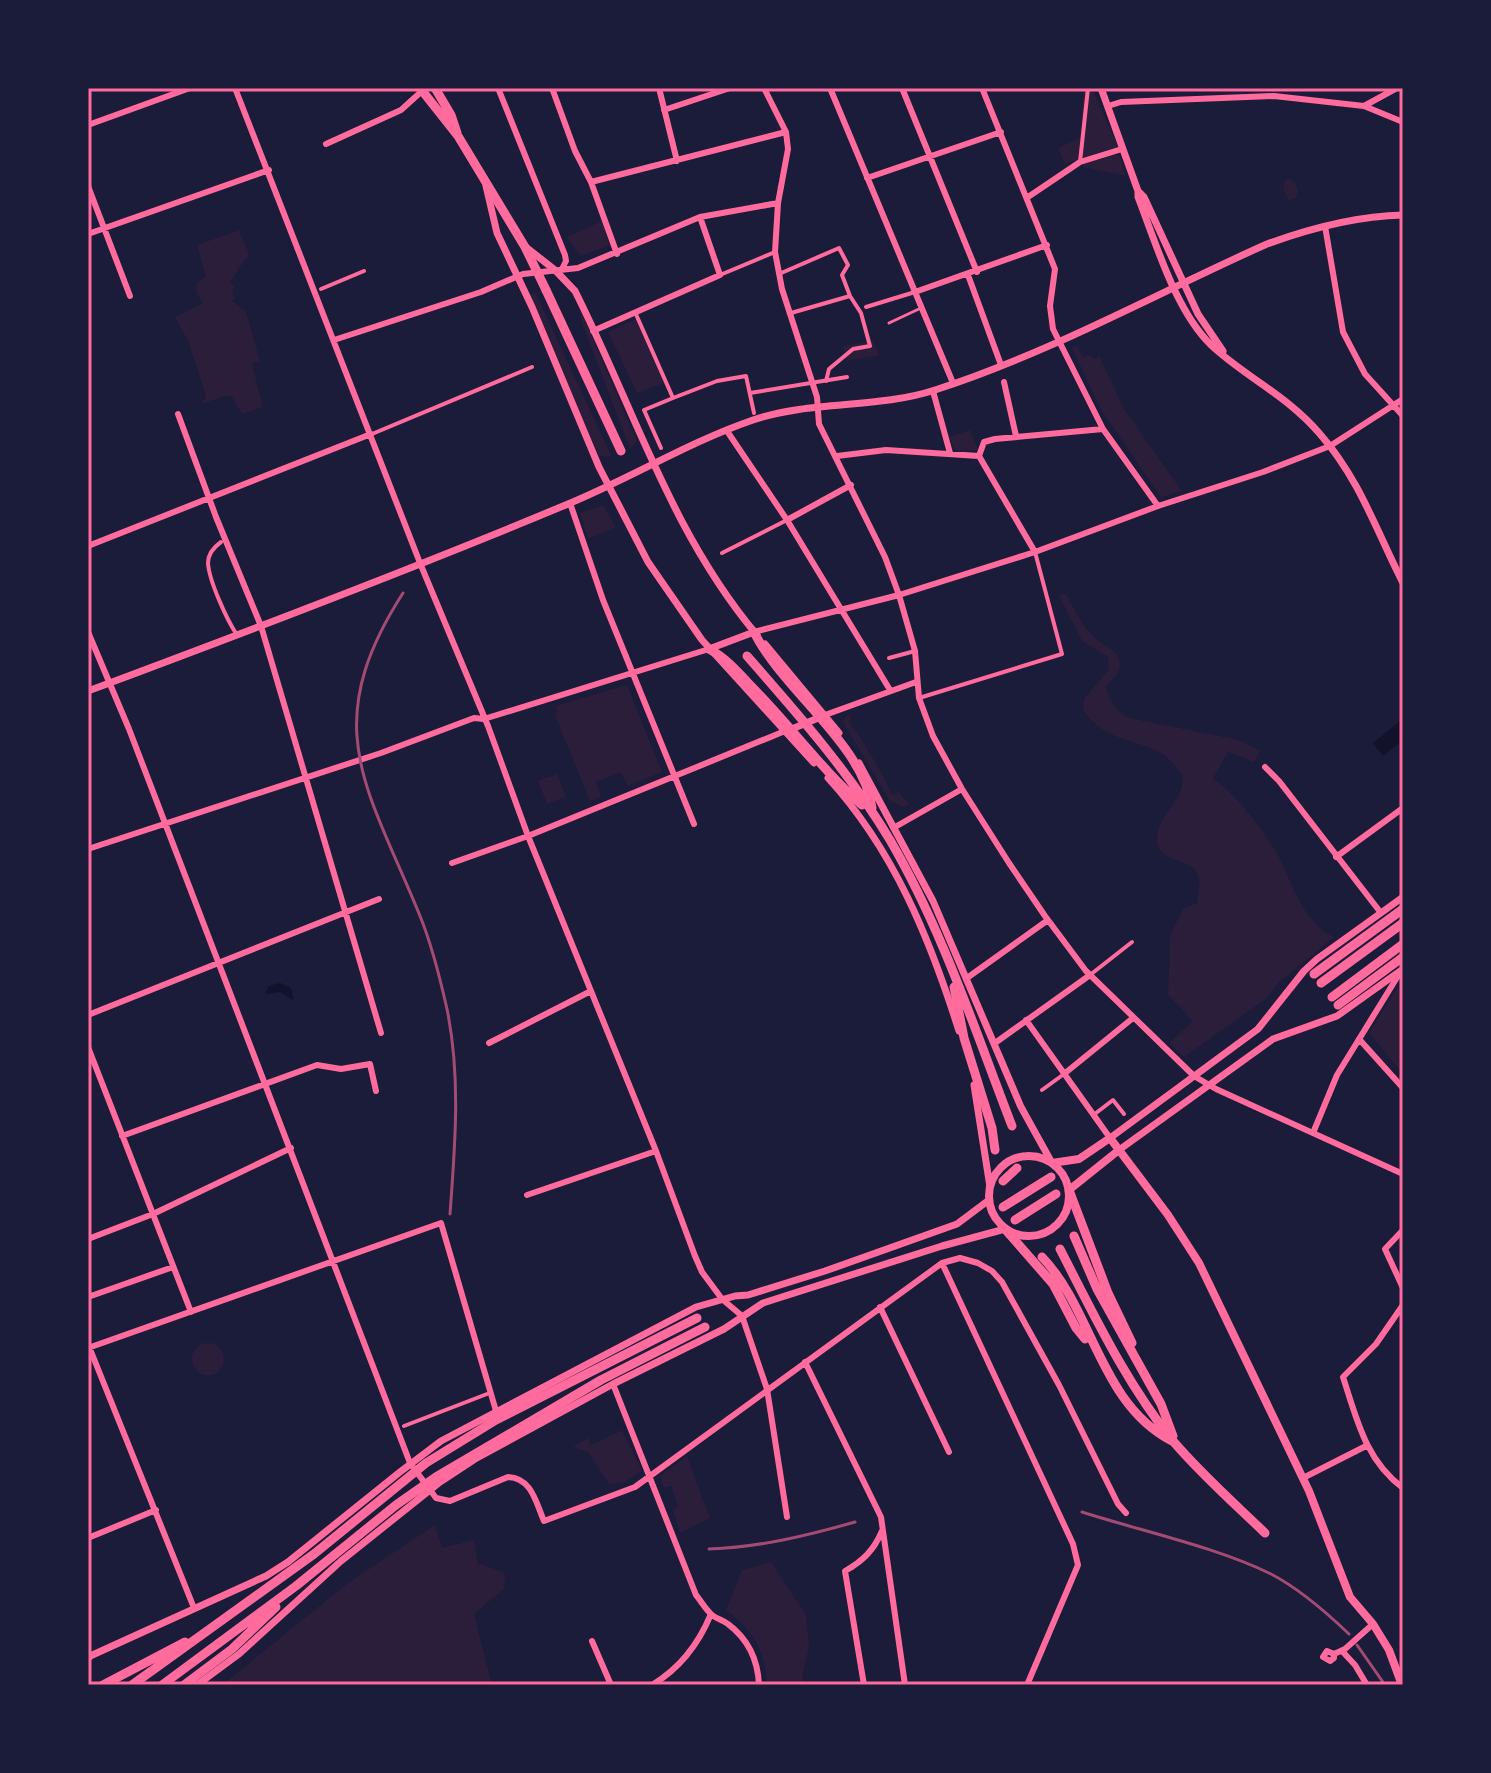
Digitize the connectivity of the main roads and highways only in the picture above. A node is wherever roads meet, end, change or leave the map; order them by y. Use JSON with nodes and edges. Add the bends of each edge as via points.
{"nodes":[{"id":1,"x":435,"y":88,"type":"edge"},
{"id":2,"x":421,"y":89,"type":"edge"},
{"id":3,"x":458,"y":136,"type":"junction"},
{"id":4,"x":621,"y":451,"type":"dead end"},
{"id":5,"x":754,"y":632,"type":"road end"},
{"id":6,"x":709,"y":649,"type":"road end"},
{"id":7,"x":747,"y":656,"type":"dead end"},
{"id":8,"x":872,"y":811,"type":"junction"},
{"id":9,"x":1403,"y":909,"type":"edge"},
{"id":10,"x":1403,"y":923,"type":"edge"},
{"id":11,"x":1403,"y":944,"type":"edge"},
{"id":12,"x":1403,"y":957,"type":"edge"},
{"id":13,"x":953,"y":972,"type":"junction"},
{"id":14,"x":1314,"y":974,"type":"dead end"},
{"id":15,"x":1321,"y":983,"type":"dead end"},
{"id":16,"x":1012,"y":1126,"type":"dead end"},
{"id":17,"x":995,"y":1150,"type":"dead end"},
{"id":18,"x":1119,"y":1150,"type":"junction"},
{"id":19,"x":1052,"y":1163,"type":"junction"},
{"id":20,"x":1017,"y":1168,"type":"dead end"},
{"id":21,"x":1051,"y":1177,"type":"dead end"},
{"id":22,"x":1003,"y":1181,"type":"dead end"},
{"id":23,"x":1069,"y":1190,"type":"junction"},
{"id":24,"x":1056,"y":1194,"type":"dead end"},
{"id":25,"x":1003,"y":1207,"type":"dead end"},
{"id":26,"x":1015,"y":1220,"type":"dead end"},
{"id":27,"x":1005,"y":1229,"type":"junction"},
{"id":28,"x":1074,"y":1236,"type":"dead end"},
{"id":29,"x":1060,"y":1249,"type":"dead end"},
{"id":30,"x":1042,"y":1257,"type":"dead end"},
{"id":31,"x":1095,"y":1270,"type":"dead end"},
{"id":32,"x":1097,"y":1289,"type":"junction"},
{"id":33,"x":697,"y":1318,"type":"dead end"},
{"id":34,"x":705,"y":1327,"type":"dead end"},
{"id":35,"x":1095,"y":1348,"type":"junction"},
{"id":36,"x":1147,"y":1380,"type":"junction"},
{"id":37,"x":1175,"y":1443,"type":"junction"},
{"id":38,"x":1265,"y":1533,"type":"dead end"},
{"id":39,"x":296,"y":1586,"type":"junction"},
{"id":40,"x":233,"y":1614,"type":"junction"},
{"id":41,"x":103,"y":1685,"type":"edge"},
{"id":42,"x":132,"y":1685,"type":"edge"},
{"id":43,"x":162,"y":1685,"type":"edge"},
{"id":44,"x":184,"y":1685,"type":"edge"},
{"id":45,"x":1402,"y":1685,"type":"edge"}],
"edges":[{"from":1,"to":3,"type":"main road"},
{"from":2,"to":3,"type":"main road"},
{"from":3,"to":4,"type":"main road","via":[[538,272]]},
{"from":5,"to":8,"type":"main road","via":[[853,762]]},
{"from":6,"to":8,"type":"main road","via":[[722,656],[840,784]]},
{"from":7,"to":8,"type":"main road","via":[[813,731]]},
{"from":8,"to":13,"type":"main road","via":[[909,874]]},
{"from":9,"to":14,"type":"main road"},
{"from":10,"to":15,"type":"main road"},
{"from":11,"to":12,"type":"main road","via":[[1335,1001]]},
{"from":13,"to":16,"type":"main road"},
{"from":13,"to":17,"type":"main road","via":[[964,1038]]},
{"from":18,"to":19,"type":"main road","via":[[1110,1138],[1079,1159]]},
{"from":18,"to":23,"type":"main road"},
{"from":18,"to":45,"type":"main road","via":[[1195,1255],[1303,1478],[1350,1597],[1394,1662]]},
{"from":19,"to":23,"type":"main road"},
{"from":19,"to":27,"type":"main road","via":[[1035,1156],[1011,1159],[997,1171],[989,1200]]},
{"from":20,"to":22,"type":"main road"},
{"from":21,"to":25,"type":"main road"},
{"from":23,"to":27,"type":"main road","via":[[1065,1211],[1051,1229],[1025,1235]]},
{"from":23,"to":36,"type":"main road"},
{"from":24,"to":26,"type":"main road"},
{"from":27,"to":35,"type":"main road","via":[[1053,1284],[1076,1328]]},
{"from":28,"to":32,"type":"main road"},
{"from":29,"to":37,"type":"main road","via":[[1145,1403]]},
{"from":30,"to":35,"type":"main road"},
{"from":31,"to":32,"type":"main road"},
{"from":32,"to":36,"type":"main road"},
{"from":33,"to":40,"type":"main road","via":[[496,1420],[426,1463]]},
{"from":34,"to":39,"type":"main road","via":[[601,1380],[436,1477]]},
{"from":35,"to":37,"type":"main road","via":[[1134,1412]]},
{"from":36,"to":37,"type":"main road"},
{"from":37,"to":38,"type":"main road"},
{"from":39,"to":43,"type":"main road"},
{"from":39,"to":44,"type":"main road","via":[[232,1649]]},
{"from":40,"to":41,"type":"main road"},
{"from":40,"to":42,"type":"main road"}]}
